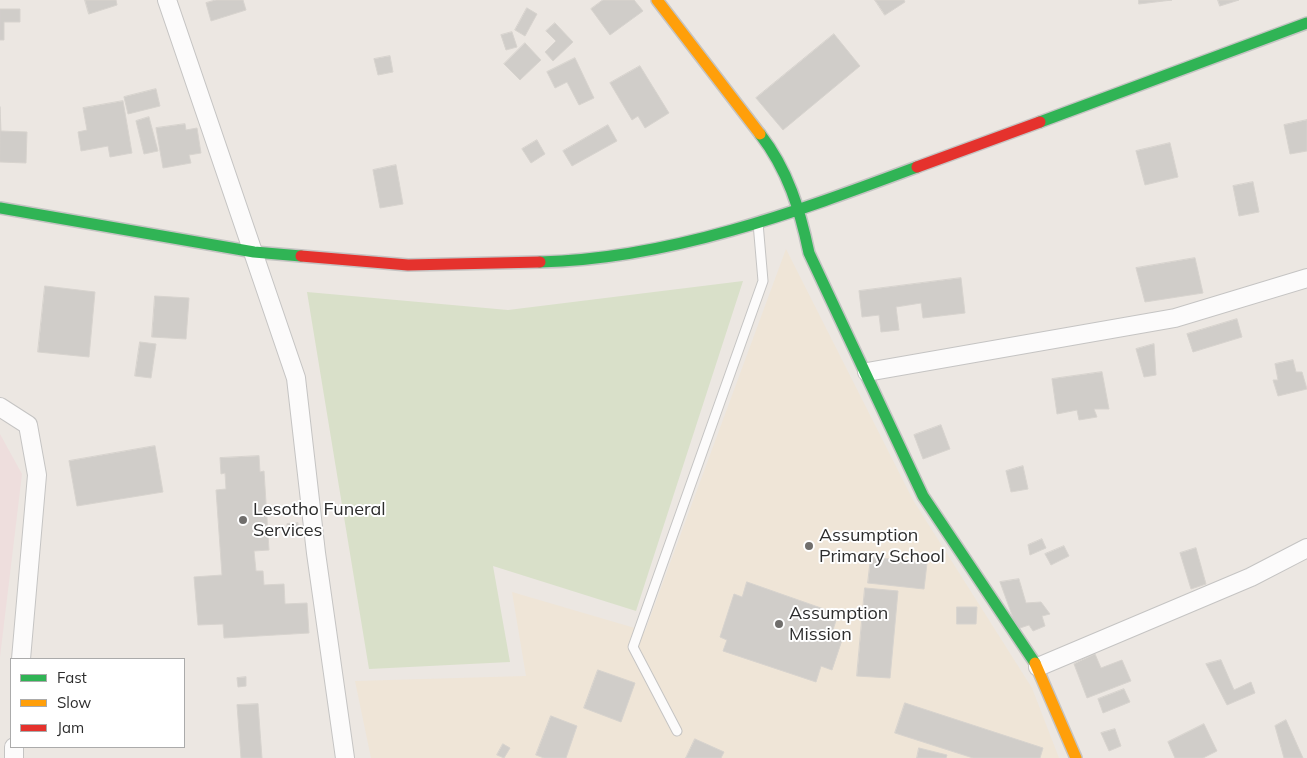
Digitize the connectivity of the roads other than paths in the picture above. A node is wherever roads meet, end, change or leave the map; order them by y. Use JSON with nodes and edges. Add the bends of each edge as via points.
{"nodes":[{"id":1,"x":167,"y":0,"type":"edge"},
{"id":2,"x":657,"y":0,"type":"edge"},
{"id":3,"x":1307,"y":22,"type":"edge"},
{"id":4,"x":0,"y":208,"type":"edge"},
{"id":5,"x":800,"y":210,"type":"junction"},
{"id":6,"x":758,"y":222,"type":"junction"},
{"id":7,"x":254,"y":252,"type":"junction"},
{"id":8,"x":1307,"y":278,"type":"edge"},
{"id":9,"x":867,"y":372,"type":"junction"},
{"id":10,"x":0,"y":407,"type":"edge"},
{"id":11,"x":1307,"y":548,"type":"edge"},
{"id":12,"x":21,"y":658,"type":"edge"},
{"id":13,"x":1038,"y":668,"type":"junction"},
{"id":14,"x":677,"y":731,"type":"dead end"},
{"id":15,"x":345,"y":758,"type":"edge"},
{"id":16,"x":1076,"y":758,"type":"edge"}],
"edges":[{"from":1,"to":7,"type":"street"},
{"from":2,"to":5,"type":"main road","via":[[773,151]]},
{"from":3,"to":5,"type":"main road"},
{"from":4,"to":7,"type":"main road"},
{"from":5,"to":6,"type":"main road"},
{"from":5,"to":9,"type":"main road","via":[[809,253]]},
{"from":6,"to":7,"type":"main road","via":[[643,253],[544,262],[408,265]]},
{"from":6,"to":14,"type":"lane","via":[[763,281],[633,647]]},
{"from":7,"to":15,"type":"street","via":[[296,378],[316,553]]},
{"from":8,"to":9,"type":"street","via":[[1176,318]]},
{"from":9,"to":13,"type":"main road","via":[[923,496]]},
{"from":10,"to":12,"type":"street","via":[[28,425],[37,475]]},
{"from":11,"to":13,"type":"street","via":[[1251,577]]},
{"from":13,"to":16,"type":"main road"}]}
